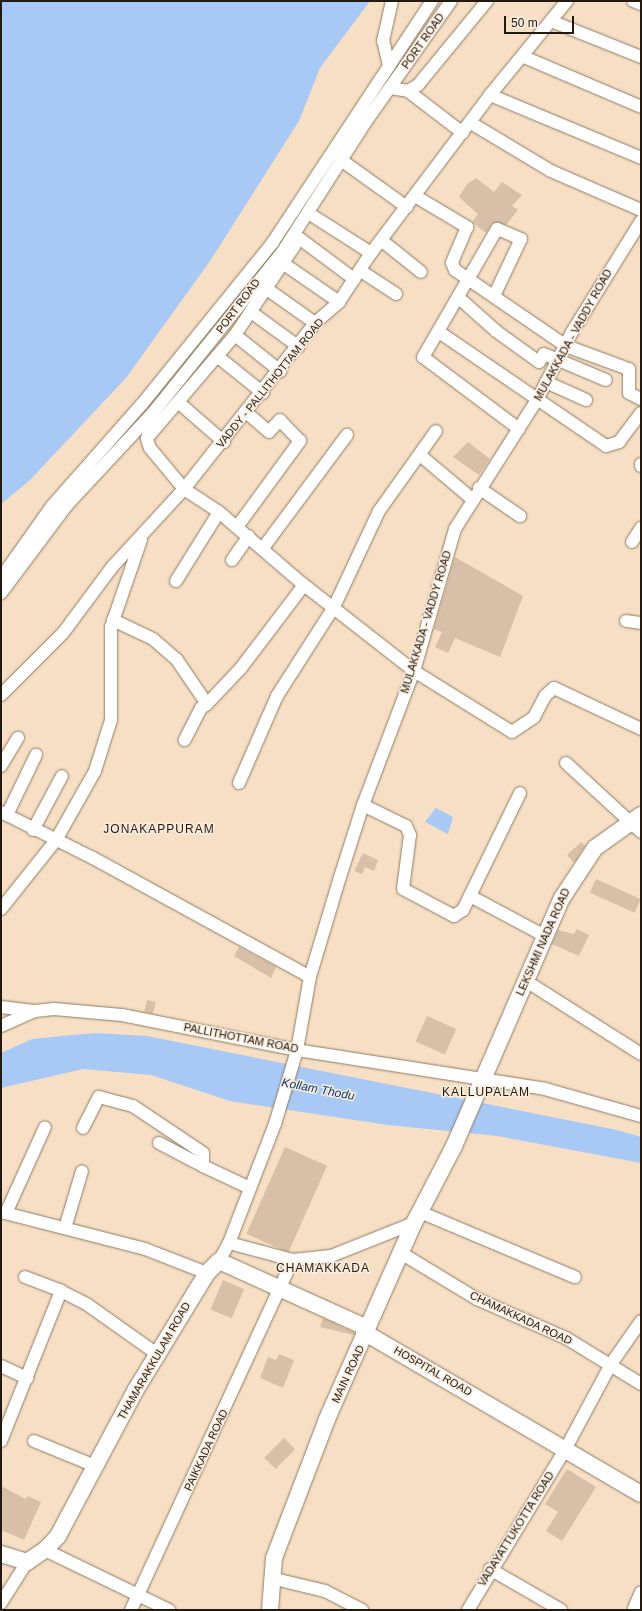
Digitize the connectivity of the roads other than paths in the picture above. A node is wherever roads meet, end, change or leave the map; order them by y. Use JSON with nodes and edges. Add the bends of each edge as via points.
{"nodes":[{"id":1,"x":392,"y":1,"type":"edge"},
{"id":2,"x":432,"y":1,"type":"edge"},
{"id":3,"x":451,"y":1,"type":"edge"},
{"id":4,"x":487,"y":1,"type":"edge"},
{"id":5,"x":568,"y":1,"type":"edge"},
{"id":6,"x":633,"y":1,"type":"edge"},
{"id":7,"x":641,"y":4,"type":"edge"},
{"id":8,"x":551,"y":21,"type":"junction"},
{"id":9,"x":524,"y":57,"type":"junction"},
{"id":10,"x":641,"y":57,"type":"edge"},
{"id":11,"x":389,"y":66,"type":"junction"},
{"id":12,"x":390,"y":88,"type":"junction"},
{"id":13,"x":408,"y":91,"type":"junction"},
{"id":14,"x":490,"y":95,"type":"junction"},
{"id":15,"x":641,"y":107,"type":"edge"},
{"id":16,"x":471,"y":123,"type":"junction"},
{"id":17,"x":463,"y":133,"type":"junction"},
{"id":18,"x":641,"y":158,"type":"edge"},
{"id":19,"x":341,"y":160,"type":"junction"},
{"id":20,"x":330,"y":177,"type":"junction"},
{"id":21,"x":415,"y":196,"type":"junction"},
{"id":22,"x":407,"y":207,"type":"junction"},
{"id":23,"x":641,"y":210,"type":"edge"},
{"id":24,"x":312,"y":216,"type":"junction"},
{"id":25,"x":641,"y":221,"type":"edge"},
{"id":26,"x":299,"y":238,"type":"junction"},
{"id":27,"x":381,"y":240,"type":"junction"},
{"id":28,"x":371,"y":253,"type":"junction"},
{"id":29,"x":284,"y":264,"type":"junction"},
{"id":30,"x":421,"y":272,"type":"dead end"},
{"id":31,"x":358,"y":275,"type":"junction"},
{"id":32,"x":470,"y":280,"type":"junction"},
{"id":33,"x":267,"y":289,"type":"junction"},
{"id":34,"x":396,"y":294,"type":"dead end"},
{"id":35,"x":494,"y":296,"type":"junction"},
{"id":36,"x":459,"y":298,"type":"junction"},
{"id":37,"x":339,"y":302,"type":"junction"},
{"id":38,"x":251,"y":312,"type":"junction"},
{"id":39,"x":315,"y":323,"type":"junction"},
{"id":40,"x":439,"y":332,"type":"junction"},
{"id":41,"x":235,"y":335,"type":"junction"},
{"id":42,"x":566,"y":346,"type":"junction"},
{"id":43,"x":299,"y":347,"type":"junction"},
{"id":44,"x":217,"y":356,"type":"junction"},
{"id":45,"x":559,"y":359,"type":"junction"},
{"id":46,"x":280,"y":372,"type":"junction"},
{"id":47,"x":606,"y":380,"type":"dead end"},
{"id":48,"x":546,"y":382,"type":"junction"},
{"id":49,"x":263,"y":393,"type":"junction"},
{"id":50,"x":538,"y":398,"type":"junction"},
{"id":51,"x":641,"y":399,"type":"edge"},
{"id":52,"x":586,"y":400,"type":"dead end"},
{"id":53,"x":178,"y":402,"type":"junction"},
{"id":54,"x":142,"y":404,"type":"junction"},
{"id":55,"x":641,"y":413,"type":"edge"},
{"id":56,"x":152,"y":414,"type":"junction"},
{"id":57,"x":247,"y":414,"type":"junction"},
{"id":58,"x":519,"y":429,"type":"junction"},
{"id":59,"x":436,"y":431,"type":"dead end"},
{"id":60,"x":347,"y":435,"type":"dead end"},
{"id":61,"x":147,"y":439,"type":"junction"},
{"id":62,"x":224,"y":442,"type":"junction"},
{"id":63,"x":420,"y":455,"type":"junction"},
{"id":64,"x":479,"y":488,"type":"junction"},
{"id":65,"x":184,"y":489,"type":"junction"},
{"id":66,"x":472,"y":499,"type":"junction"},
{"id":67,"x":219,"y":512,"type":"junction"},
{"id":68,"x":520,"y":516,"type":"dead end"},
{"id":69,"x":237,"y":527,"type":"junction"},
{"id":70,"x":641,"y":528,"type":"edge"},
{"id":71,"x":143,"y":533,"type":"junction"},
{"id":72,"x":249,"y":536,"type":"junction"},
{"id":73,"x":632,"y":542,"type":"dead end"},
{"id":74,"x":263,"y":548,"type":"junction"},
{"id":75,"x":232,"y":560,"type":"dead end"},
{"id":76,"x":1,"y":578,"type":"edge"},
{"id":77,"x":176,"y":581,"type":"dead end"},
{"id":78,"x":304,"y":585,"type":"junction"},
{"id":79,"x":1,"y":593,"type":"edge"},
{"id":80,"x":334,"y":607,"type":"junction"},
{"id":81,"x":113,"y":620,"type":"junction"},
{"id":82,"x":414,"y":671,"type":"junction"},
{"id":83,"x":1,"y":695,"type":"edge"},
{"id":84,"x":207,"y":704,"type":"junction"},
{"id":85,"x":641,"y":729,"type":"edge"},
{"id":86,"x":18,"y":738,"type":"dead end"},
{"id":87,"x":185,"y":740,"type":"dead end"},
{"id":88,"x":36,"y":754,"type":"dead end"},
{"id":89,"x":566,"y":763,"type":"dead end"},
{"id":90,"x":1,"y":766,"type":"edge"},
{"id":91,"x":62,"y":776,"type":"dead end"},
{"id":92,"x":239,"y":783,"type":"dead end"},
{"id":93,"x":520,"y":793,"type":"dead end"},
{"id":94,"x":363,"y":805,"type":"junction"},
{"id":95,"x":4,"y":814,"type":"edge"},
{"id":96,"x":637,"y":823,"type":"edge"},
{"id":97,"x":33,"y":830,"type":"junction"},
{"id":98,"x":56,"y":840,"type":"junction"},
{"id":99,"x":470,"y":896,"type":"junction"},
{"id":100,"x":1,"y":909,"type":"edge"},
{"id":101,"x":545,"y":936,"type":"junction"},
{"id":102,"x":310,"y":977,"type":"junction"},
{"id":103,"x":526,"y":981,"type":"junction"},
{"id":104,"x":1,"y":1007,"type":"edge"},
{"id":105,"x":35,"y":1012,"type":"junction"},
{"id":106,"x":1,"y":1026,"type":"edge"},
{"id":107,"x":296,"y":1054,"type":"junction"},
{"id":108,"x":641,"y":1054,"type":"edge"},
{"id":109,"x":480,"y":1086,"type":"junction"},
{"id":110,"x":641,"y":1116,"type":"edge"},
{"id":111,"x":275,"y":1124,"type":"joint"},
{"id":112,"x":45,"y":1127,"type":"dead end"},
{"id":113,"x":83,"y":1128,"type":"dead end"},
{"id":114,"x":159,"y":1143,"type":"dead end"},
{"id":115,"x":203,"y":1166,"type":"junction"},
{"id":116,"x":82,"y":1171,"type":"dead end"},
{"id":117,"x":250,"y":1188,"type":"junction"},
{"id":118,"x":4,"y":1212,"type":"edge"},
{"id":119,"x":417,"y":1218,"type":"junction"},
{"id":120,"x":65,"y":1228,"type":"junction"},
{"id":121,"x":229,"y":1243,"type":"junction"},
{"id":122,"x":401,"y":1253,"type":"junction"},
{"id":123,"x":293,"y":1260,"type":"junction"},
{"id":124,"x":220,"y":1261,"type":"junction"},
{"id":125,"x":207,"y":1273,"type":"junction"},
{"id":126,"x":25,"y":1277,"type":"dead end"},
{"id":127,"x":575,"y":1277,"type":"dead end"},
{"id":128,"x":281,"y":1289,"type":"junction"},
{"id":129,"x":61,"y":1291,"type":"junction"},
{"id":130,"x":641,"y":1321,"type":"edge"},
{"id":131,"x":367,"y":1334,"type":"junction"},
{"id":132,"x":157,"y":1354,"type":"junction"},
{"id":133,"x":611,"y":1364,"type":"junction"},
{"id":134,"x":1,"y":1366,"type":"edge"},
{"id":135,"x":27,"y":1378,"type":"junction"},
{"id":136,"x":641,"y":1384,"type":"edge"},
{"id":137,"x":34,"y":1440,"type":"dead end"},
{"id":138,"x":1,"y":1442,"type":"edge"},
{"id":139,"x":566,"y":1448,"type":"junction"},
{"id":140,"x":95,"y":1466,"type":"junction"},
{"id":141,"x":641,"y":1494,"type":"edge"},
{"id":142,"x":45,"y":1550,"type":"junction"},
{"id":143,"x":1,"y":1554,"type":"edge"},
{"id":144,"x":28,"y":1562,"type":"junction"},
{"id":145,"x":490,"y":1569,"type":"junction"},
{"id":146,"x":271,"y":1578,"type":"junction"},
{"id":147,"x":641,"y":1592,"type":"edge"},
{"id":148,"x":136,"y":1596,"type":"junction"},
{"id":149,"x":1,"y":1603,"type":"edge"},
{"id":150,"x":131,"y":1610,"type":"edge"},
{"id":151,"x":169,"y":1610,"type":"edge"},
{"id":152,"x":270,"y":1610,"type":"edge"},
{"id":153,"x":362,"y":1610,"type":"edge"},
{"id":154,"x":468,"y":1610,"type":"edge"},
{"id":155,"x":561,"y":1610,"type":"edge"},
{"id":156,"x":638,"y":1610,"type":"edge"}],
"edges":[{"from":1,"to":11,"type":"street","via":[[384,41]]},
{"from":2,"to":11,"type":"street","name":"PORT ROAD"},
{"from":3,"to":12,"type":"street","name":"PORT ROAD"},
{"from":4,"to":13,"type":"street","via":[[418,85]]},
{"from":5,"to":8,"type":"street","name":"VADDY - PALLITHOTTAM ROAD"},
{"from":6,"to":7,"type":"street"},
{"from":8,"to":9,"type":"street","name":"VADDY - PALLITHOTTAM ROAD"},
{"from":8,"to":10,"type":"street"},
{"from":9,"to":14,"type":"street","name":"VADDY - PALLITHOTTAM ROAD"},
{"from":9,"to":15,"type":"street"},
{"from":11,"to":54,"type":"street","name":"PORT ROAD","via":[[273,242]]},
{"from":12,"to":13,"type":"street"},
{"from":12,"to":19,"type":"street","name":"PORT ROAD"},
{"from":13,"to":17,"type":"street"},
{"from":14,"to":16,"type":"street","name":"VADDY - PALLITHOTTAM ROAD"},
{"from":14,"to":18,"type":"street"},
{"from":16,"to":17,"type":"street","name":"VADDY - PALLITHOTTAM ROAD"},
{"from":16,"to":23,"type":"street","via":[[551,170]]},
{"from":17,"to":21,"type":"street","name":"VADDY - PALLITHOTTAM ROAD"},
{"from":19,"to":20,"type":"street","name":"PORT ROAD"},
{"from":19,"to":22,"type":"street"},
{"from":20,"to":24,"type":"street","via":[[328,192]]},
{"from":20,"to":56,"type":"street","name":"PORT ROAD","via":[[283,251]]},
{"from":21,"to":22,"type":"street","name":"VADDY - PALLITHOTTAM ROAD"},
{"from":21,"to":32,"type":"street","via":[[467,227],[452,263],[455,270]]},
{"from":22,"to":27,"type":"street","name":"VADDY - PALLITHOTTAM ROAD"},
{"from":24,"to":26,"type":"street"},
{"from":24,"to":28,"type":"street"},
{"from":25,"to":42,"type":"street","name":"MULAKKADA - VADDY ROAD"},
{"from":26,"to":29,"type":"street"},
{"from":26,"to":31,"type":"street"},
{"from":27,"to":28,"type":"street","name":"VADDY - PALLITHOTTAM ROAD"},
{"from":27,"to":30,"type":"street"},
{"from":28,"to":31,"type":"street","name":"VADDY - PALLITHOTTAM ROAD"},
{"from":29,"to":33,"type":"street"},
{"from":29,"to":37,"type":"street"},
{"from":31,"to":34,"type":"street"},
{"from":31,"to":37,"type":"street","name":"VADDY - PALLITHOTTAM ROAD"},
{"from":32,"to":35,"type":"street"},
{"from":32,"to":35,"type":"street","via":[[497,229],[521,239]]},
{"from":32,"to":36,"type":"street"},
{"from":33,"to":38,"type":"street"},
{"from":33,"to":39,"type":"street"},
{"from":35,"to":42,"type":"street"},
{"from":36,"to":40,"type":"street"},
{"from":36,"to":45,"type":"street","via":[[496,331],[539,362],[544,354]]},
{"from":37,"to":39,"type":"street","name":"VADDY - PALLITHOTTAM ROAD"},
{"from":38,"to":41,"type":"street"},
{"from":38,"to":43,"type":"street"},
{"from":39,"to":43,"type":"street","name":"VADDY - PALLITHOTTAM ROAD"},
{"from":40,"to":50,"type":"street"},
{"from":40,"to":58,"type":"street","via":[[423,357]]},
{"from":41,"to":44,"type":"street"},
{"from":41,"to":46,"type":"street"},
{"from":42,"to":45,"type":"street","name":"MULAKKADA - VADDY ROAD"},
{"from":42,"to":51,"type":"street","via":[[629,369],[629,393]]},
{"from":43,"to":46,"type":"street","name":"VADDY - PALLITHOTTAM ROAD"},
{"from":44,"to":49,"type":"street"},
{"from":44,"to":53,"type":"street"},
{"from":45,"to":47,"type":"street"},
{"from":45,"to":48,"type":"street","name":"MULAKKADA - VADDY ROAD"},
{"from":46,"to":49,"type":"street","name":"VADDY - PALLITHOTTAM ROAD"},
{"from":48,"to":50,"type":"street","name":"MULAKKADA - VADDY ROAD"},
{"from":48,"to":52,"type":"street"},
{"from":49,"to":57,"type":"street","name":"VADDY - PALLITHOTTAM ROAD"},
{"from":50,"to":55,"type":"street","via":[[606,446],[619,442]]},
{"from":50,"to":58,"type":"street","name":"MULAKKADA - VADDY ROAD"},
{"from":53,"to":61,"type":"street"},
{"from":53,"to":62,"type":"street"},
{"from":54,"to":56,"type":"street"},
{"from":54,"to":76,"type":"street","name":"PORT ROAD","via":[[52,506]]},
{"from":56,"to":61,"type":"street"},
{"from":56,"to":79,"type":"street","name":"PORT ROAD","via":[[67,505]]},
{"from":57,"to":62,"type":"street","name":"VADDY - PALLITHOTTAM ROAD"},
{"from":57,"to":69,"type":"street","via":[[269,432],[280,420],[300,441]]},
{"from":58,"to":64,"type":"street","name":"MULAKKADA - VADDY ROAD"},
{"from":59,"to":63,"type":"street"},
{"from":60,"to":74,"type":"street"},
{"from":61,"to":65,"type":"street","via":[[150,448]]},
{"from":62,"to":65,"type":"street","name":"VADDY - PALLITHOTTAM ROAD"},
{"from":63,"to":66,"type":"street"},
{"from":63,"to":80,"type":"street","via":[[379,511]]},
{"from":64,"to":66,"type":"street","name":"MULAKKADA - VADDY ROAD"},
{"from":64,"to":68,"type":"street"},
{"from":65,"to":67,"type":"street"},
{"from":65,"to":71,"type":"street","name":"VADDY - PALLITHOTTAM ROAD"},
{"from":66,"to":82,"type":"street","name":"MULAKKADA - VADDY ROAD","via":[[449,545]]},
{"from":67,"to":69,"type":"street"},
{"from":67,"to":77,"type":"street"},
{"from":69,"to":72,"type":"street"},
{"from":70,"to":73,"type":"street"},
{"from":71,"to":81,"type":"street"},
{"from":71,"to":83,"type":"street","name":"VADDY - PALLITHOTTAM ROAD","via":[[113,566],[63,633]]},
{"from":72,"to":74,"type":"street"},
{"from":72,"to":75,"type":"street"},
{"from":74,"to":78,"type":"street"},
{"from":78,"to":80,"type":"street"},
{"from":78,"to":84,"type":"street","via":[[241,668]]},
{"from":80,"to":82,"type":"street"},
{"from":80,"to":92,"type":"street","via":[[277,696]]},
{"from":81,"to":84,"type":"street","via":[[153,639],[177,660]]},
{"from":81,"to":98,"type":"street","via":[[108,663],[111,720],[94,770]]},
{"from":82,"to":85,"type":"street","via":[[512,732],[534,717],[545,696],[554,688]]},
{"from":82,"to":94,"type":"street","name":"MULAKKADA - VADDY ROAD"},
{"from":84,"to":87,"type":"street","via":[[201,708]]},
{"from":86,"to":90,"type":"street"},
{"from":88,"to":95,"type":"street"},
{"from":89,"to":96,"type":"street"},
{"from":91,"to":97,"type":"street"},
{"from":93,"to":99,"type":"street"},
{"from":94,"to":99,"type":"street","via":[[406,826],[410,835],[402,885],[406,892],[454,916],[463,910]]},
{"from":94,"to":102,"type":"street","name":"MULAKKADA - VADDY ROAD"},
{"from":95,"to":97,"type":"street"},
{"from":96,"to":101,"type":"main road","name":"LEKSHMI NADA ROAD","via":[[594,848],[579,869]]},
{"from":97,"to":98,"type":"street"},
{"from":98,"to":100,"type":"street"},
{"from":98,"to":102,"type":"street"},
{"from":99,"to":101,"type":"street"},
{"from":101,"to":103,"type":"main road","name":"LEKSHMI NADA ROAD"},
{"from":102,"to":107,"type":"street","name":"MULAKKADA - VADDY ROAD"},
{"from":103,"to":108,"type":"street"},
{"from":103,"to":109,"type":"main road","name":"LEKSHMI NADA ROAD"},
{"from":104,"to":105,"type":"street"},
{"from":105,"to":106,"type":"street","name":"PALLITHOTTAM ROAD"},
{"from":105,"to":107,"type":"street","name":"PALLITHOTTAM ROAD","via":[[74,1009],[122,1015]]},
{"from":107,"to":109,"type":"street","name":"PALLITHOTTAM ROAD"},
{"from":107,"to":111,"type":"street","name":"MULAKKADA - VADDY ROAD"},
{"from":109,"to":110,"type":"street","name":"PALLITHOTTAM ROAD","via":[[544,1089]]},
{"from":109,"to":119,"type":"main road","name":"MAIN ROAD","via":[[454,1146]]},
{"from":111,"to":117,"type":"street","name":"THAMARAKKULAM ROAD"},
{"from":112,"to":118,"type":"street"},
{"from":113,"to":115,"type":"street","via":[[99,1097],[133,1106],[203,1153]]},
{"from":114,"to":115,"type":"street"},
{"from":115,"to":117,"type":"street"},
{"from":116,"to":120,"type":"street"},
{"from":117,"to":121,"type":"street","name":"THAMARAKKULAM ROAD"},
{"from":118,"to":120,"type":"street"},
{"from":119,"to":122,"type":"main road","name":"MAIN ROAD"},
{"from":119,"to":123,"type":"street","via":[[331,1256]]},
{"from":119,"to":127,"type":"street"},
{"from":120,"to":125,"type":"street","via":[[145,1249]]},
{"from":121,"to":123,"type":"street"},
{"from":121,"to":124,"type":"street","name":"THAMARAKKULAM ROAD"},
{"from":122,"to":131,"type":"main road","name":"MAIN ROAD"},
{"from":122,"to":133,"type":"street","name":"CHAMAKKADA ROAD","via":[[477,1299],[566,1338]]},
{"from":123,"to":128,"type":"street","name":"PAIKKADA ROAD"},
{"from":124,"to":125,"type":"main road","name":"THAMARAKKULAM ROAD"},
{"from":124,"to":128,"type":"main road","name":"HOSPITAL ROAD"},
{"from":125,"to":132,"type":"main road","name":"THAMARAKKULAM ROAD"},
{"from":126,"to":129,"type":"street"},
{"from":128,"to":131,"type":"main road","name":"HOSPITAL ROAD","via":[[361,1325]]},
{"from":128,"to":148,"type":"street","name":"PAIKKADA ROAD"},
{"from":129,"to":132,"type":"street","via":[[88,1304]]},
{"from":129,"to":135,"type":"street"},
{"from":130,"to":133,"type":"street","name":"VADAYATTUKOTTA ROAD"},
{"from":131,"to":139,"type":"main road","name":"HOSPITAL ROAD"},
{"from":131,"to":146,"type":"main road","name":"MAIN ROAD","via":[[327,1419],[284,1528]]},
{"from":132,"to":140,"type":"main road","name":"THAMARAKKULAM ROAD"},
{"from":133,"to":136,"type":"street","name":"CHAMAKKADA ROAD"},
{"from":133,"to":139,"type":"street","name":"VADAYATTUKOTTA ROAD"},
{"from":134,"to":135,"type":"street"},
{"from":135,"to":138,"type":"street"},
{"from":137,"to":140,"type":"street"},
{"from":139,"to":141,"type":"main road","name":"HOSPITAL ROAD"},
{"from":139,"to":145,"type":"street","name":"VADAYATTUKOTTA ROAD"},
{"from":140,"to":142,"type":"main road","name":"THAMARAKKULAM ROAD","via":[[58,1536]]},
{"from":142,"to":144,"type":"main road","name":"THAMARAKKULAM ROAD"},
{"from":142,"to":148,"type":"street"},
{"from":143,"to":144,"type":"main road"},
{"from":144,"to":149,"type":"street"},
{"from":145,"to":154,"type":"street","name":"VADAYATTUKOTTA ROAD"},
{"from":145,"to":155,"type":"street"},
{"from":146,"to":152,"type":"main road","name":"MAIN ROAD"},
{"from":146,"to":153,"type":"street","via":[[326,1591]]},
{"from":147,"to":156,"type":"street","via":[[634,1608]]},
{"from":148,"to":150,"type":"street","name":"PAIKKADA ROAD"},
{"from":148,"to":151,"type":"street"}]}
